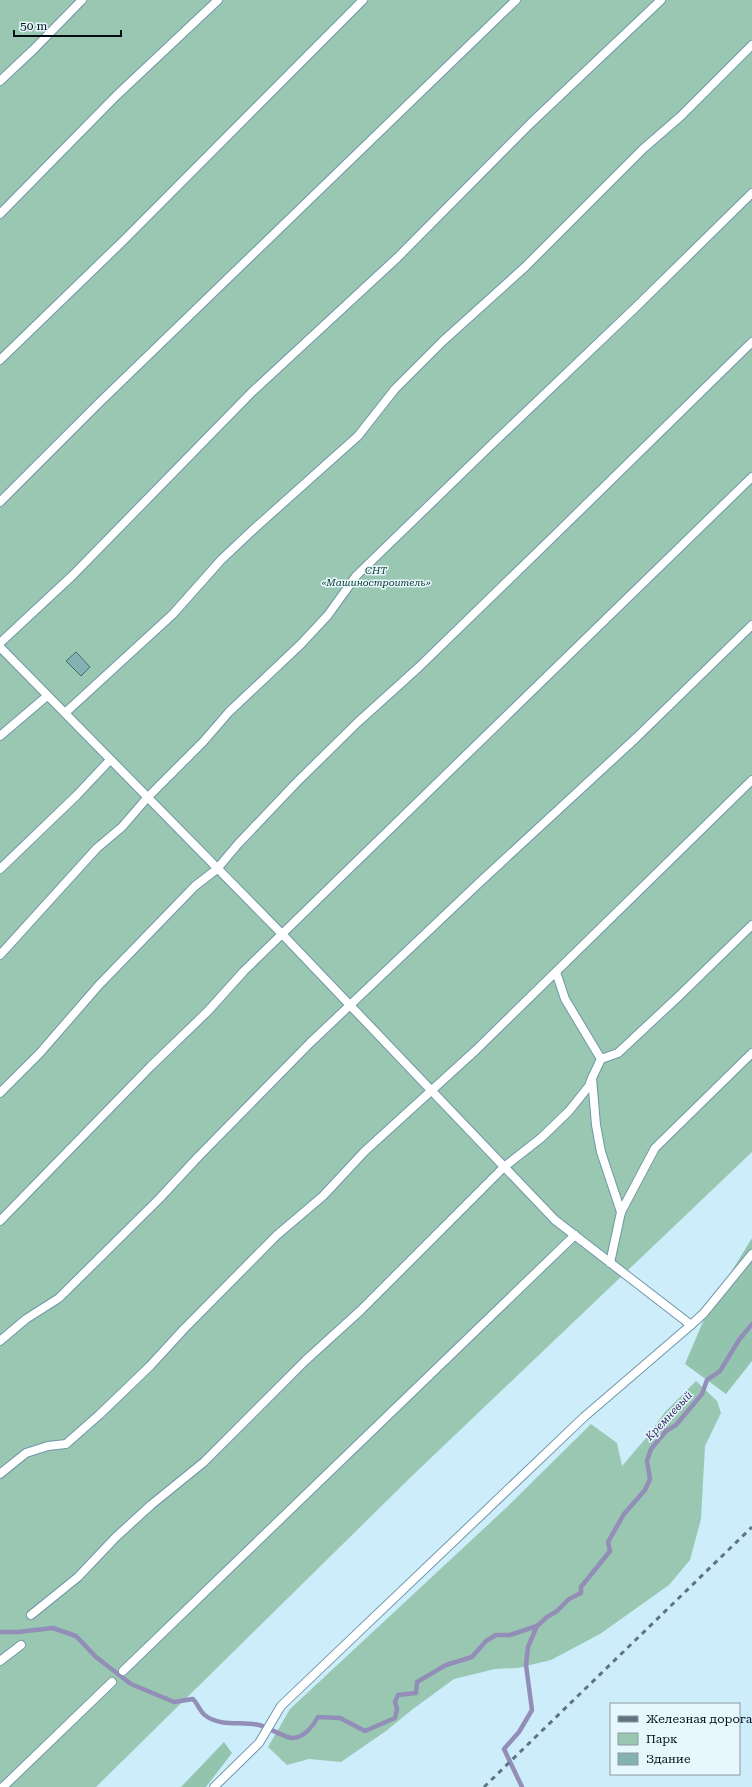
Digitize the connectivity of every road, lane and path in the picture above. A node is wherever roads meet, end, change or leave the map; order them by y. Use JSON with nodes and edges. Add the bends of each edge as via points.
{"nodes":[{"id":1,"x":82,"y":0,"type":"edge"},
{"id":2,"x":218,"y":0,"type":"edge"},
{"id":3,"x":363,"y":0,"type":"edge"},
{"id":4,"x":516,"y":0,"type":"edge"},
{"id":5,"x":661,"y":0,"type":"edge"},
{"id":6,"x":752,"y":45,"type":"edge"},
{"id":7,"x":0,"y":81,"type":"edge"},
{"id":8,"x":752,"y":193,"type":"edge"},
{"id":9,"x":0,"y":214,"type":"edge"},
{"id":10,"x":752,"y":342,"type":"edge"},
{"id":11,"x":0,"y":360,"type":"edge"},
{"id":12,"x":752,"y":477,"type":"edge"},
{"id":13,"x":0,"y":502,"type":"edge"},
{"id":14,"x":752,"y":625,"type":"edge"},
{"id":15,"x":0,"y":643,"type":"edge"},
{"id":16,"x":0,"y":647,"type":"edge"},
{"id":17,"x":47,"y":696,"type":"junction"},
{"id":18,"x":65,"y":713,"type":"junction"},
{"id":19,"x":0,"y":736,"type":"edge"},
{"id":20,"x":110,"y":760,"type":"junction"},
{"id":21,"x":752,"y":780,"type":"edge"},
{"id":22,"x":147,"y":798,"type":"junction"},
{"id":23,"x":0,"y":869,"type":"edge"},
{"id":24,"x":218,"y":869,"type":"junction"},
{"id":25,"x":752,"y":925,"type":"edge"},
{"id":26,"x":283,"y":935,"type":"junction"},
{"id":27,"x":0,"y":955,"type":"edge"},
{"id":28,"x":556,"y":972,"type":"junction"},
{"id":29,"x":349,"y":1005,"type":"junction"},
{"id":30,"x":752,"y":1053,"type":"edge"},
{"id":31,"x":601,"y":1059,"type":"junction"},
{"id":32,"x":592,"y":1078,"type":"junction"},
{"id":33,"x":431,"y":1092,"type":"junction"},
{"id":34,"x":0,"y":1093,"type":"edge"},
{"id":35,"x":504,"y":1167,"type":"junction"},
{"id":36,"x":620,"y":1212,"type":"junction"},
{"id":37,"x":0,"y":1222,"type":"edge"},
{"id":38,"x":574,"y":1235,"type":"junction"},
{"id":39,"x":752,"y":1254,"type":"edge"},
{"id":40,"x":610,"y":1263,"type":"junction"},
{"id":41,"x":691,"y":1324,"type":"junction"},
{"id":42,"x":0,"y":1340,"type":"edge"},
{"id":43,"x":0,"y":1474,"type":"edge"},
{"id":44,"x":31,"y":1615,"type":"dead end"},
{"id":45,"x":21,"y":1645,"type":"dead end"},
{"id":46,"x":0,"y":1661,"type":"edge"},
{"id":47,"x":123,"y":1672,"type":"dead end"},
{"id":48,"x":112,"y":1682,"type":"dead end"},
{"id":49,"x":3,"y":1787,"type":"edge"},
{"id":50,"x":214,"y":1787,"type":"edge"}],
"edges":[{"from":1,"to":7,"type":"lane"},
{"from":2,"to":9,"type":"lane","via":[[116,96]]},
{"from":3,"to":11,"type":"lane","via":[[124,240]]},
{"from":4,"to":13,"type":"lane","via":[[104,397]]},
{"from":5,"to":15,"type":"lane","via":[[531,123],[397,258],[252,392],[73,574]]},
{"from":6,"to":18,"type":"lane","via":[[681,116],[643,149],[541,252],[437,346],[395,389],[358,436],[254,528],[221,560],[174,614]]},
{"from":8,"to":22,"type":"lane","via":[[636,308],[356,576],[328,615],[301,644],[229,712]]},
{"from":10,"to":24,"type":"lane","via":[[491,597],[357,723]]},
{"from":12,"to":26,"type":"lane"},
{"from":14,"to":29,"type":"lane","via":[[636,738]]},
{"from":16,"to":17,"type":"lane"},
{"from":17,"to":18,"type":"lane"},
{"from":17,"to":19,"type":"lane"},
{"from":18,"to":20,"type":"lane"},
{"from":20,"to":22,"type":"lane"},
{"from":20,"to":23,"type":"lane"},
{"from":21,"to":28,"type":"lane"},
{"from":22,"to":24,"type":"lane"},
{"from":22,"to":27,"type":"lane","via":[[122,827],[97,848]]},
{"from":24,"to":26,"type":"lane"},
{"from":24,"to":34,"type":"lane","via":[[185,896]]},
{"from":25,"to":31,"type":"lane","via":[[618,1053]]},
{"from":26,"to":29,"type":"lane"},
{"from":26,"to":37,"type":"lane","via":[[244,971],[208,1011]]},
{"from":28,"to":31,"type":"lane","via":[[565,1000]]},
{"from":28,"to":33,"type":"lane"},
{"from":29,"to":33,"type":"lane"},
{"from":29,"to":42,"type":"lane","via":[[59,1298]]},
{"from":30,"to":36,"type":"lane","via":[[654,1148]]},
{"from":31,"to":32,"type":"lane"},
{"from":32,"to":35,"type":"lane","via":[[589,1086],[569,1111],[541,1138]]},
{"from":32,"to":36,"type":"lane","via":[[601,1152]]},
{"from":33,"to":35,"type":"lane"},
{"from":33,"to":43,"type":"lane","via":[[364,1151],[323,1196],[277,1235],[100,1415],[66,1444],[26,1453]]},
{"from":35,"to":38,"type":"lane","via":[[554,1220]]},
{"from":35,"to":44,"type":"lane","via":[[204,1462],[151,1505],[78,1577]]},
{"from":36,"to":40,"type":"lane"},
{"from":38,"to":40,"type":"lane"},
{"from":38,"to":47,"type":"lane"},
{"from":39,"to":41,"type":"lane","via":[[704,1313]]},
{"from":40,"to":41,"type":"lane"},
{"from":41,"to":50,"type":"lane","via":[[584,1417],[281,1706],[259,1743]]},
{"from":45,"to":46,"type":"lane"},
{"from":48,"to":49,"type":"lane"}]}
